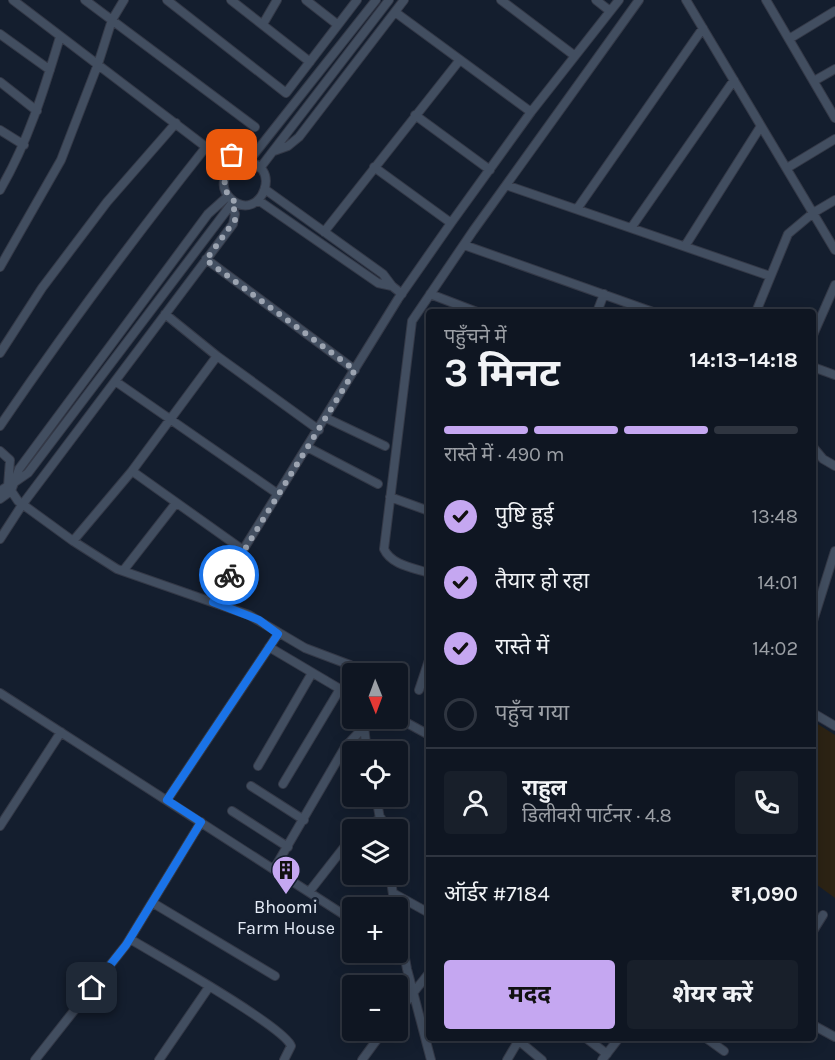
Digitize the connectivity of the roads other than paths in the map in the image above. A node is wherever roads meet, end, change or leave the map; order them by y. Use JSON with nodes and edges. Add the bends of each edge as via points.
{"nodes":[{"id":1,"x":13,"y":0,"type":"edge"},
{"id":2,"x":85,"y":0,"type":"edge"},
{"id":3,"x":124,"y":0,"type":"edge"},
{"id":4,"x":167,"y":0,"type":"edge"},
{"id":5,"x":231,"y":0,"type":"edge"},
{"id":6,"x":277,"y":0,"type":"edge"},
{"id":7,"x":306,"y":0,"type":"edge"},
{"id":8,"x":357,"y":0,"type":"edge"},
{"id":9,"x":376,"y":0,"type":"edge"},
{"id":10,"x":389,"y":0,"type":"edge"},
{"id":11,"x":404,"y":0,"type":"edge"},
{"id":12,"x":501,"y":0,"type":"edge"},
{"id":13,"x":596,"y":0,"type":"edge"},
{"id":14,"x":619,"y":0,"type":"edge"},
{"id":15,"x":639,"y":0,"type":"edge"},
{"id":16,"x":686,"y":0,"type":"edge"},
{"id":17,"x":766,"y":0,"type":"edge"},
{"id":18,"x":318,"y":4,"type":"edge"},
{"id":19,"x":835,"y":10,"type":"edge"},
{"id":20,"x":610,"y":11,"type":"junction"},
{"id":21,"x":395,"y":12,"type":"junction"},
{"id":22,"x":112,"y":20,"type":"junction"},
{"id":23,"x":263,"y":24,"type":"junction"},
{"id":24,"x":338,"y":25,"type":"junction"},
{"id":25,"x":703,"y":28,"type":"junction"},
{"id":26,"x":0,"y":34,"type":"edge"},
{"id":27,"x":60,"y":37,"type":"junction"},
{"id":28,"x":789,"y":39,"type":"junction"},
{"id":29,"x":575,"y":56,"type":"junction"},
{"id":30,"x":459,"y":61,"type":"junction"},
{"id":31,"x":310,"y":62,"type":"junction"},
{"id":32,"x":98,"y":64,"type":"junction"},
{"id":33,"x":835,"y":69,"type":"edge"},
{"id":34,"x":50,"y":70,"type":"junction"},
{"id":35,"x":734,"y":80,"type":"junction"},
{"id":36,"x":814,"y":81,"type":"junction"},
{"id":37,"x":0,"y":82,"type":"edge"},
{"id":38,"x":37,"y":111,"type":"junction"},
{"id":39,"x":531,"y":112,"type":"junction"},
{"id":40,"x":415,"y":115,"type":"junction"},
{"id":41,"x":835,"y":118,"type":"edge"},
{"id":42,"x":176,"y":123,"type":"junction"},
{"id":43,"x":761,"y":126,"type":"junction"},
{"id":44,"x":255,"y":127,"type":"dead end"},
{"id":45,"x":0,"y":130,"type":"edge"},
{"id":46,"x":835,"y":138,"type":"edge"},
{"id":47,"x":24,"y":145,"type":"junction"},
{"id":48,"x":206,"y":147,"type":"junction"},
{"id":49,"x":216,"y":152,"type":"junction"},
{"id":50,"x":273,"y":152,"type":"junction"},
{"id":51,"x":244,"y":162,"type":"junction"},
{"id":52,"x":374,"y":167,"type":"junction"},
{"id":53,"x":260,"y":168,"type":"junction"},
{"id":54,"x":787,"y":168,"type":"junction"},
{"id":55,"x":229,"y":169,"type":"junction"},
{"id":56,"x":490,"y":170,"type":"junction"},
{"id":57,"x":506,"y":184,"type":"junction"},
{"id":58,"x":0,"y":190,"type":"edge"},
{"id":59,"x":266,"y":190,"type":"junction"},
{"id":60,"x":258,"y":200,"type":"junction"},
{"id":61,"x":835,"y":200,"type":"edge"},
{"id":62,"x":231,"y":201,"type":"junction"},
{"id":63,"x":577,"y":209,"type":"junction"},
{"id":64,"x":813,"y":213,"type":"junction"},
{"id":65,"x":451,"y":223,"type":"junction"},
{"id":66,"x":631,"y":228,"type":"junction"},
{"id":67,"x":324,"y":232,"type":"junction"},
{"id":68,"x":464,"y":244,"type":"junction"},
{"id":69,"x":685,"y":246,"type":"junction"},
{"id":70,"x":835,"y":250,"type":"edge"},
{"id":71,"x":206,"y":260,"type":"junction"},
{"id":72,"x":0,"y":267,"type":"edge"},
{"id":73,"x":770,"y":276,"type":"junction"},
{"id":74,"x":835,"y":285,"type":"edge"},
{"id":75,"x":392,"y":286,"type":"junction"},
{"id":76,"x":402,"y":294,"type":"junction"},
{"id":77,"x":430,"y":294,"type":"junction"},
{"id":78,"x":604,"y":294,"type":"junction"},
{"id":79,"x":468,"y":309,"type":"edge"},
{"id":80,"x":598,"y":309,"type":"edge"},
{"id":81,"x":645,"y":309,"type":"edge"},
{"id":82,"x":757,"y":309,"type":"edge"},
{"id":83,"x":165,"y":314,"type":"junction"},
{"id":84,"x":816,"y":328,"type":"edge"},
{"id":85,"x":0,"y":352,"type":"edge"},
{"id":86,"x":217,"y":356,"type":"junction"},
{"id":87,"x":816,"y":368,"type":"edge"},
{"id":88,"x":355,"y":370,"type":"junction"},
{"id":89,"x":835,"y":375,"type":"edge"},
{"id":90,"x":115,"y":381,"type":"junction"},
{"id":91,"x":169,"y":418,"type":"junction"},
{"id":92,"x":326,"y":418,"type":"junction"},
{"id":93,"x":0,"y":426,"type":"edge"},
{"id":94,"x":319,"y":430,"type":"junction"},
{"id":95,"x":385,"y":446,"type":"dead end"},
{"id":96,"x":308,"y":447,"type":"junction"},
{"id":97,"x":0,"y":451,"type":"edge"},
{"id":98,"x":816,"y":451,"type":"edge"},
{"id":99,"x":835,"y":466,"type":"edge"},
{"id":100,"x":132,"y":471,"type":"junction"},
{"id":101,"x":378,"y":484,"type":"dead end"},
{"id":102,"x":11,"y":486,"type":"junction"},
{"id":103,"x":0,"y":491,"type":"edge"},
{"id":104,"x":278,"y":494,"type":"junction"},
{"id":105,"x":390,"y":497,"type":"junction"},
{"id":106,"x":0,"y":499,"type":"edge"},
{"id":107,"x":176,"y":503,"type":"junction"},
{"id":108,"x":22,"y":505,"type":"junction"},
{"id":109,"x":426,"y":510,"type":"edge"},
{"id":110,"x":0,"y":539,"type":"edge"},
{"id":111,"x":73,"y":541,"type":"junction"},
{"id":112,"x":243,"y":550,"type":"junction"},
{"id":113,"x":835,"y":551,"type":"edge"},
{"id":114,"x":123,"y":571,"type":"junction"},
{"id":115,"x":426,"y":572,"type":"edge"},
{"id":116,"x":213,"y":602,"type":"junction"},
{"id":117,"x":816,"y":611,"type":"edge"},
{"id":118,"x":278,"y":634,"type":"junction"},
{"id":119,"x":269,"y":647,"type":"junction"},
{"id":120,"x":345,"y":663,"type":"edge"},
{"id":121,"x":426,"y":669,"type":"edge"},
{"id":122,"x":312,"y":673,"type":"junction"},
{"id":123,"x":340,"y":689,"type":"joint"},
{"id":124,"x":419,"y":690,"type":"dead end"},
{"id":125,"x":0,"y":693,"type":"edge"},
{"id":126,"x":816,"y":715,"type":"edge"},
{"id":127,"x":408,"y":723,"type":"edge"},
{"id":128,"x":835,"y":726,"type":"edge"},
{"id":129,"x":359,"y":729,"type":"edge"},
{"id":130,"x":61,"y":732,"type":"junction"},
{"id":131,"x":426,"y":733,"type":"edge"},
{"id":132,"x":258,"y":766,"type":"dead end"},
{"id":133,"x":283,"y":784,"type":"dead end"},
{"id":134,"x":251,"y":786,"type":"dead end"},
{"id":135,"x":167,"y":800,"type":"junction"},
{"id":136,"x":378,"y":807,"type":"edge"},
{"id":137,"x":232,"y":811,"type":"dead end"},
{"id":138,"x":381,"y":818,"type":"edge"},
{"id":139,"x":304,"y":820,"type":"junction"},
{"id":140,"x":201,"y":822,"type":"junction"},
{"id":141,"x":0,"y":826,"type":"edge"},
{"id":142,"x":288,"y":847,"type":"junction"},
{"id":143,"x":342,"y":850,"type":"edge"},
{"id":144,"x":274,"y":869,"type":"junction"},
{"id":145,"x":392,"y":885,"type":"edge"},
{"id":146,"x":309,"y":892,"type":"junction"},
{"id":147,"x":393,"y":893,"type":"junction"},
{"id":148,"x":394,"y":897,"type":"edge"},
{"id":149,"x":153,"y":903,"type":"junction"},
{"id":150,"x":426,"y":911,"type":"edge"},
{"id":151,"x":342,"y":913,"type":"edge"},
{"id":152,"x":823,"y":915,"type":"dead end"},
{"id":153,"x":816,"y":926,"type":"edge"},
{"id":154,"x":130,"y":939,"type":"junction"},
{"id":155,"x":404,"y":963,"type":"edge"},
{"id":156,"x":275,"y":976,"type":"dead end"},
{"id":157,"x":426,"y":978,"type":"edge"},
{"id":158,"x":209,"y":987,"type":"junction"},
{"id":159,"x":413,"y":991,"type":"junction"},
{"id":160,"x":408,"y":998,"type":"edge"},
{"id":161,"x":816,"y":1027,"type":"edge"},
{"id":162,"x":835,"y":1037,"type":"edge"},
{"id":163,"x":376,"y":1041,"type":"edge"},
{"id":164,"x":426,"y":1041,"type":"edge"},
{"id":165,"x":426,"y":1041,"type":"edge"},
{"id":166,"x":518,"y":1041,"type":"edge"},
{"id":167,"x":521,"y":1041,"type":"edge"},
{"id":168,"x":589,"y":1041,"type":"edge"},
{"id":169,"x":617,"y":1041,"type":"edge"},
{"id":170,"x":710,"y":1041,"type":"edge"},
{"id":171,"x":724,"y":1051,"type":"dead end"},
{"id":172,"x":604,"y":1057,"type":"edge"},
{"id":173,"x":35,"y":1060,"type":"edge"},
{"id":174,"x":159,"y":1060,"type":"edge"},
{"id":175,"x":284,"y":1060,"type":"edge"},
{"id":176,"x":362,"y":1060,"type":"edge"},
{"id":177,"x":431,"y":1060,"type":"edge"},
{"id":178,"x":507,"y":1060,"type":"edge"},
{"id":179,"x":542,"y":1060,"type":"edge"}],
"edges":[{"from":1,"to":27,"type":"street"},
{"from":2,"to":22,"type":"street"},
{"from":3,"to":22,"type":"street"},
{"from":4,"to":31,"type":"street","via":[[286,93]]},
{"from":5,"to":23,"type":"street"},
{"from":6,"to":23,"type":"street"},
{"from":7,"to":18,"type":"street"},
{"from":8,"to":24,"type":"street"},
{"from":9,"to":51,"type":"street"},
{"from":10,"to":50,"type":"street"},
{"from":11,"to":21,"type":"street"},
{"from":12,"to":29,"type":"street"},
{"from":13,"to":20,"type":"street"},
{"from":14,"to":20,"type":"street"},
{"from":15,"to":57,"type":"street"},
{"from":16,"to":25,"type":"street"},
{"from":17,"to":28,"type":"street"},
{"from":18,"to":24,"type":"street"},
{"from":19,"to":28,"type":"street"},
{"from":20,"to":29,"type":"street"},
{"from":21,"to":30,"type":"street"},
{"from":21,"to":50,"type":"street","via":[[299,137]]},
{"from":22,"to":32,"type":"street"},
{"from":22,"to":44,"type":"street"},
{"from":23,"to":31,"type":"street"},
{"from":24,"to":31,"type":"street"},
{"from":25,"to":35,"type":"street"},
{"from":25,"to":63,"type":"street"},
{"from":26,"to":34,"type":"street"},
{"from":27,"to":32,"type":"street"},
{"from":27,"to":34,"type":"street"},
{"from":28,"to":36,"type":"street"},
{"from":29,"to":39,"type":"street"},
{"from":30,"to":39,"type":"street"},
{"from":30,"to":40,"type":"street"},
{"from":32,"to":42,"type":"street"},
{"from":32,"to":72,"type":"street","via":[[61,160]]},
{"from":33,"to":36,"type":"street"},
{"from":34,"to":38,"type":"street"},
{"from":35,"to":43,"type":"street"},
{"from":35,"to":66,"type":"street"},
{"from":36,"to":41,"type":"street"},
{"from":37,"to":38,"type":"street"},
{"from":38,"to":47,"type":"street"},
{"from":39,"to":56,"type":"street"},
{"from":40,"to":52,"type":"street"},
{"from":40,"to":56,"type":"street"},
{"from":42,"to":48,"type":"street"},
{"from":42,"to":85,"type":"street","via":[[107,202]]},
{"from":43,"to":54,"type":"street"},
{"from":43,"to":69,"type":"street"},
{"from":45,"to":47,"type":"street"},
{"from":46,"to":54,"type":"street"},
{"from":47,"to":58,"type":"street"},
{"from":48,"to":49,"type":"street"},
{"from":48,"to":93,"type":"street","via":[[104,279]]},
{"from":49,"to":51,"type":"street"},
{"from":49,"to":55,"type":"street"},
{"from":50,"to":53,"type":"street"},
{"from":51,"to":53,"type":"street"},
{"from":51,"to":55,"type":"street"},
{"from":52,"to":65,"type":"street"},
{"from":52,"to":67,"type":"street"},
{"from":53,"to":59,"type":"street","via":[[266,178]]},
{"from":54,"to":64,"type":"street"},
{"from":55,"to":62,"type":"street","via":[[224,189]]},
{"from":56,"to":65,"type":"street"},
{"from":57,"to":63,"type":"street"},
{"from":57,"to":68,"type":"street"},
{"from":59,"to":60,"type":"street"},
{"from":59,"to":67,"type":"street"},
{"from":60,"to":62,"type":"street","via":[[250,204]]},
{"from":60,"to":75,"type":"street","via":[[378,283]]},
{"from":61,"to":64,"type":"street"},
{"from":62,"to":71,"type":"street","via":[[233,224]]},
{"from":62,"to":102,"type":"street","via":[[28,473]]},
{"from":62,"to":102,"type":"street","via":[[208,214],[19,469]]},
{"from":63,"to":66,"type":"street"},
{"from":64,"to":70,"type":"street"},
{"from":64,"to":73,"type":"street","via":[[788,234]]},
{"from":65,"to":76,"type":"street"},
{"from":66,"to":69,"type":"street"},
{"from":67,"to":75,"type":"street","via":[[383,274]]},
{"from":68,"to":77,"type":"street"},
{"from":68,"to":78,"type":"street"},
{"from":69,"to":73,"type":"street"},
{"from":71,"to":83,"type":"street"},
{"from":71,"to":88,"type":"street"},
{"from":73,"to":82,"type":"street"},
{"from":74,"to":84,"type":"street"},
{"from":75,"to":76,"type":"street"},
{"from":76,"to":88,"type":"street"},
{"from":77,"to":79,"type":"street"},
{"from":77,"to":105,"type":"street","via":[[409,328]]},
{"from":78,"to":80,"type":"street"},
{"from":78,"to":81,"type":"street"},
{"from":83,"to":86,"type":"street"},
{"from":83,"to":90,"type":"street"},
{"from":86,"to":91,"type":"street"},
{"from":86,"to":94,"type":"street"},
{"from":87,"to":89,"type":"street"},
{"from":88,"to":92,"type":"street"},
{"from":90,"to":91,"type":"street"},
{"from":90,"to":108,"type":"street"},
{"from":91,"to":100,"type":"street"},
{"from":91,"to":104,"type":"street"},
{"from":92,"to":94,"type":"street"},
{"from":92,"to":95,"type":"street"},
{"from":94,"to":96,"type":"street"},
{"from":96,"to":101,"type":"street"},
{"from":96,"to":104,"type":"street"},
{"from":97,"to":102,"type":"street","via":[[10,460]]},
{"from":98,"to":99,"type":"street"},
{"from":100,"to":107,"type":"street"},
{"from":100,"to":111,"type":"street"},
{"from":102,"to":103,"type":"street"},
{"from":102,"to":106,"type":"street"},
{"from":102,"to":108,"type":"street"},
{"from":104,"to":112,"type":"street"},
{"from":105,"to":109,"type":"street"},
{"from":105,"to":115,"type":"street","via":[[384,544],[387,556]]},
{"from":107,"to":112,"type":"street"},
{"from":107,"to":114,"type":"street"},
{"from":108,"to":110,"type":"street"},
{"from":108,"to":111,"type":"street"},
{"from":111,"to":114,"type":"street"},
{"from":112,"to":116,"type":"street"},
{"from":113,"to":117,"type":"street"},
{"from":114,"to":116,"type":"street"},
{"from":116,"to":118,"type":"street","via":[[259,620]]},
{"from":118,"to":119,"type":"street"},
{"from":118,"to":120,"type":"street"},
{"from":119,"to":122,"type":"street"},
{"from":119,"to":135,"type":"street"},
{"from":121,"to":124,"type":"street"},
{"from":122,"to":123,"type":"street"},
{"from":122,"to":132,"type":"street"},
{"from":123,"to":133,"type":"street"},
{"from":125,"to":130,"type":"street"},
{"from":126,"to":128,"type":"street"},
{"from":127,"to":131,"type":"street"},
{"from":129,"to":139,"type":"street"},
{"from":130,"to":135,"type":"street"},
{"from":130,"to":141,"type":"street"},
{"from":134,"to":139,"type":"street"},
{"from":135,"to":140,"type":"street"},
{"from":136,"to":138,"type":"street"},
{"from":137,"to":142,"type":"street"},
{"from":139,"to":142,"type":"street"},
{"from":140,"to":144,"type":"street"},
{"from":140,"to":149,"type":"street"},
{"from":142,"to":144,"type":"street"},
{"from":143,"to":146,"type":"street"},
{"from":144,"to":146,"type":"street"},
{"from":145,"to":147,"type":"street"},
{"from":146,"to":151,"type":"street"},
{"from":147,"to":148,"type":"street"},
{"from":147,"to":150,"type":"street"},
{"from":149,"to":154,"type":"street"},
{"from":149,"to":156,"type":"street"},
{"from":152,"to":153,"type":"street"},
{"from":154,"to":158,"type":"street"},
{"from":154,"to":173,"type":"street"},
{"from":155,"to":159,"type":"street"},
{"from":157,"to":159,"type":"street"},
{"from":158,"to":174,"type":"street"},
{"from":158,"to":175,"type":"street","via":[[289,1040],[291,1049]]},
{"from":159,"to":160,"type":"street"},
{"from":159,"to":164,"type":"street"},
{"from":161,"to":162,"type":"street"},
{"from":163,"to":176,"type":"street"},
{"from":165,"to":177,"type":"street"},
{"from":166,"to":178,"type":"street"},
{"from":167,"to":179,"type":"street"},
{"from":168,"to":172,"type":"street"},
{"from":169,"to":172,"type":"street"},
{"from":170,"to":171,"type":"street"}]}
